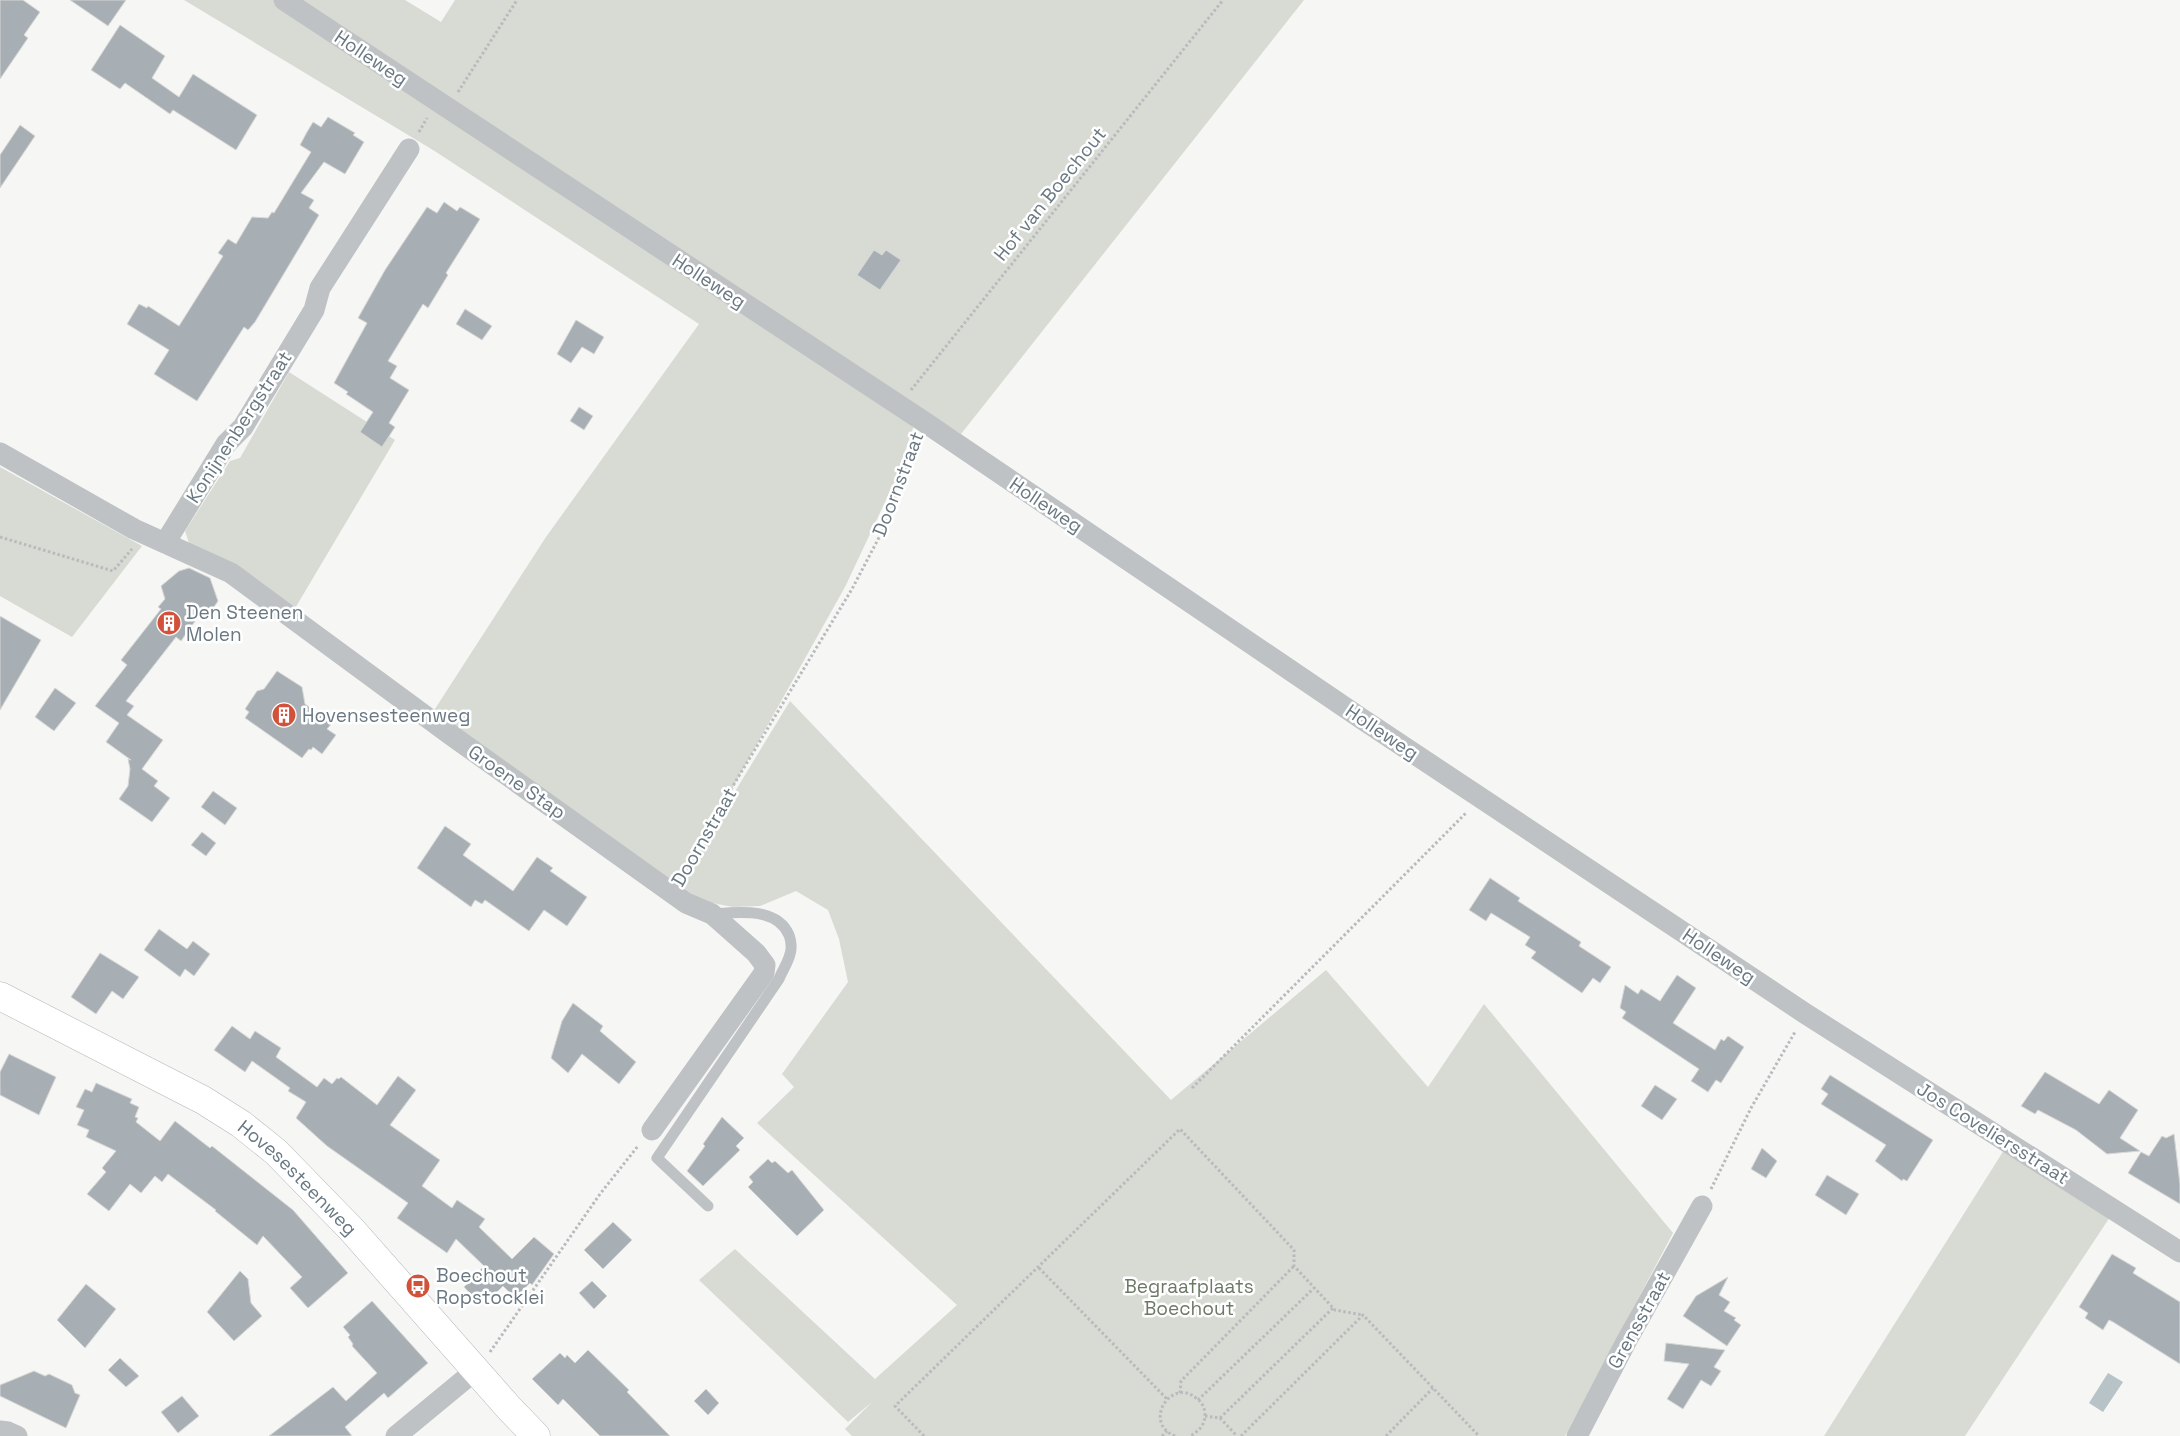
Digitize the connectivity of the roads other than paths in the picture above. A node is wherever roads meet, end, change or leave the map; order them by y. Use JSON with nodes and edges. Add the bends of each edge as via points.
{"nodes":[{"id":1,"x":284,"y":0,"type":"edge"},
{"id":2,"x":409,"y":149,"type":"road end"},
{"id":3,"x":0,"y":453,"type":"edge"},
{"id":4,"x":155,"y":539,"type":"junction"},
{"id":5,"x":670,"y":891,"type":"joint"},
{"id":6,"x":712,"y":914,"type":"junction"},
{"id":7,"x":0,"y":996,"type":"edge"},
{"id":8,"x":1806,"y":1014,"type":"joint"},
{"id":9,"x":652,"y":1130,"type":"road end"},
{"id":10,"x":708,"y":1206,"type":"dead end"},
{"id":11,"x":1702,"y":1206,"type":"road end"},
{"id":12,"x":2180,"y":1252,"type":"edge"},
{"id":13,"x":476,"y":1370,"type":"junction"},
{"id":14,"x":0,"y":1432,"type":"edge"},
{"id":15,"x":17,"y":1436,"type":"edge"},
{"id":16,"x":396,"y":1436,"type":"edge"},
{"id":17,"x":536,"y":1436,"type":"edge"},
{"id":18,"x":1577,"y":1436,"type":"edge"}],
"edges":[{"from":1,"to":8,"type":"street","name":"Holleweg","via":[[923,421]]},
{"from":2,"to":4,"type":"street","name":"Konijnenbergstraat","via":[[320,288],[314,310],[243,427],[226,444]]},
{"from":3,"to":4,"type":"street"},
{"from":4,"to":5,"type":"street","name":"Groene Stap","via":[[231,573]]},
{"from":5,"to":6,"type":"street","name":"Doornstraat","via":[[686,903]]},
{"from":6,"to":9,"type":"street","name":"Doornstraat","via":[[762,959],[764,973]]},
{"from":6,"to":10,"type":"lane","via":[[736,912],[774,918],[785,926],[791,953],[779,979],[657,1158]]},
{"from":7,"to":13,"type":"street","name":"Hovesesteenweg","via":[[203,1100],[241,1124],[315,1190]]},
{"from":8,"to":12,"type":"street","name":"Jos Coveliersstraat"},
{"from":11,"to":18,"type":"street","name":"Grensstraat"},
{"from":13,"to":16,"type":"street"},
{"from":13,"to":17,"type":"street","name":"Hovesesteenweg"},
{"from":14,"to":15,"type":"street"}]}
